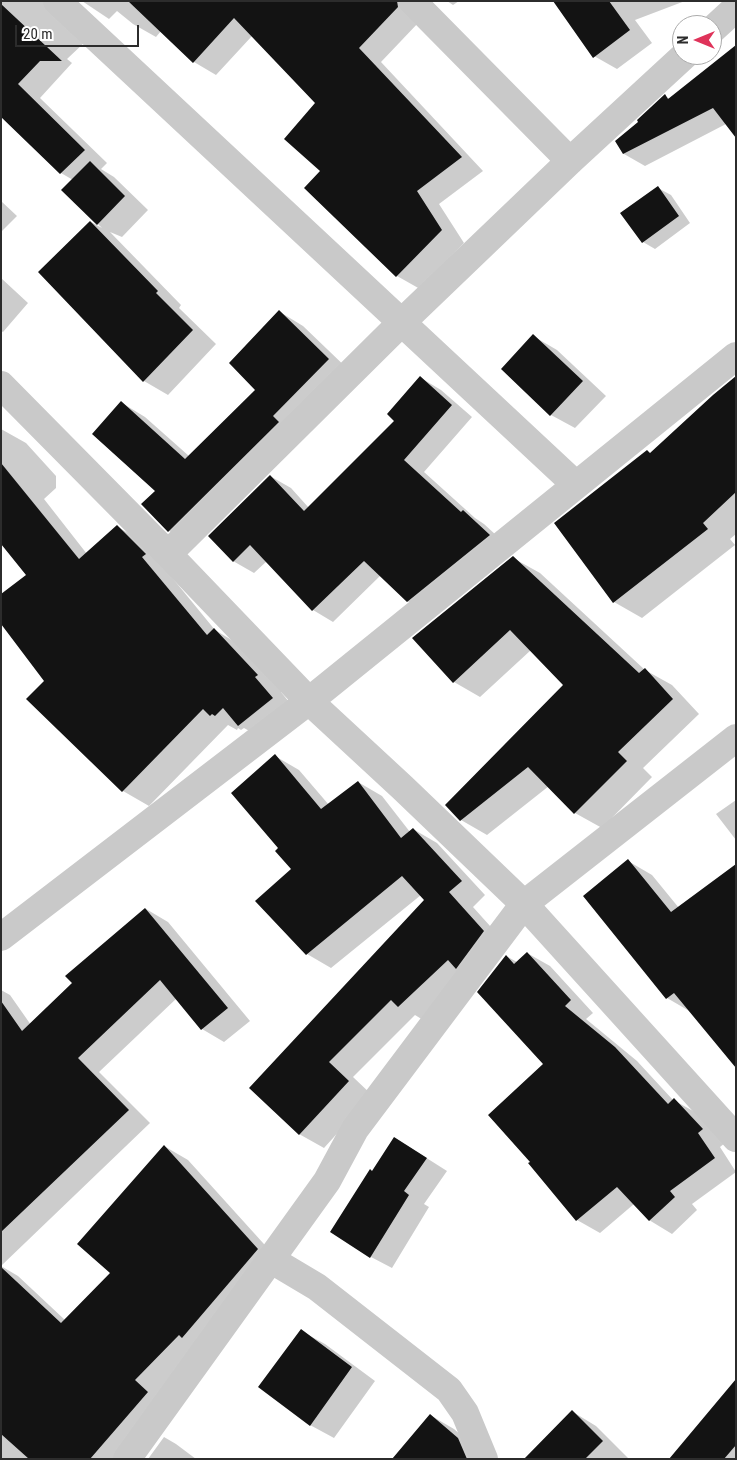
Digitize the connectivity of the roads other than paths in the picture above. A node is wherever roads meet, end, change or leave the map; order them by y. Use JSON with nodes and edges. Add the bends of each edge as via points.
{"nodes":[{"id":1,"x":57,"y":1,"type":"edge"},
{"id":2,"x":412,"y":1,"type":"edge"},
{"id":3,"x":736,"y":8,"type":"edge"},
{"id":4,"x":722,"y":21,"type":"edge"},
{"id":5,"x":674,"y":65,"type":"edge"},
{"id":6,"x":570,"y":161,"type":"junction"},
{"id":7,"x":401,"y":323,"type":"junction"},
{"id":8,"x":736,"y":356,"type":"edge"},
{"id":9,"x":1,"y":385,"type":"edge"},
{"id":10,"x":576,"y":486,"type":"junction"},
{"id":11,"x":168,"y":554,"type":"junction"},
{"id":12,"x":309,"y":701,"type":"junction"},
{"id":13,"x":736,"y":738,"type":"edge"},
{"id":14,"x":524,"y":904,"type":"junction"},
{"id":15,"x":1,"y":937,"type":"edge"},
{"id":16,"x":734,"y":1133,"type":"edge"},
{"id":17,"x":270,"y":1259,"type":"junction"},
{"id":18,"x":127,"y":1459,"type":"edge"},
{"id":19,"x":484,"y":1459,"type":"edge"}],
"edges":[{"from":1,"to":7,"type":"street"},
{"from":2,"to":6,"type":"street"},
{"from":3,"to":4,"type":"street"},
{"from":5,"to":6,"type":"street"},
{"from":6,"to":7,"type":"street"},
{"from":7,"to":10,"type":"street"},
{"from":7,"to":11,"type":"street"},
{"from":8,"to":10,"type":"street"},
{"from":9,"to":11,"type":"street"},
{"from":10,"to":12,"type":"street"},
{"from":11,"to":12,"type":"street"},
{"from":12,"to":14,"type":"street"},
{"from":12,"to":15,"type":"street"},
{"from":13,"to":14,"type":"street"},
{"from":14,"to":16,"type":"street"},
{"from":14,"to":17,"type":"street","via":[[355,1129],[327,1181]]},
{"from":17,"to":18,"type":"street"},
{"from":17,"to":19,"type":"street","via":[[317,1287],[449,1390],[465,1413]]}]}
